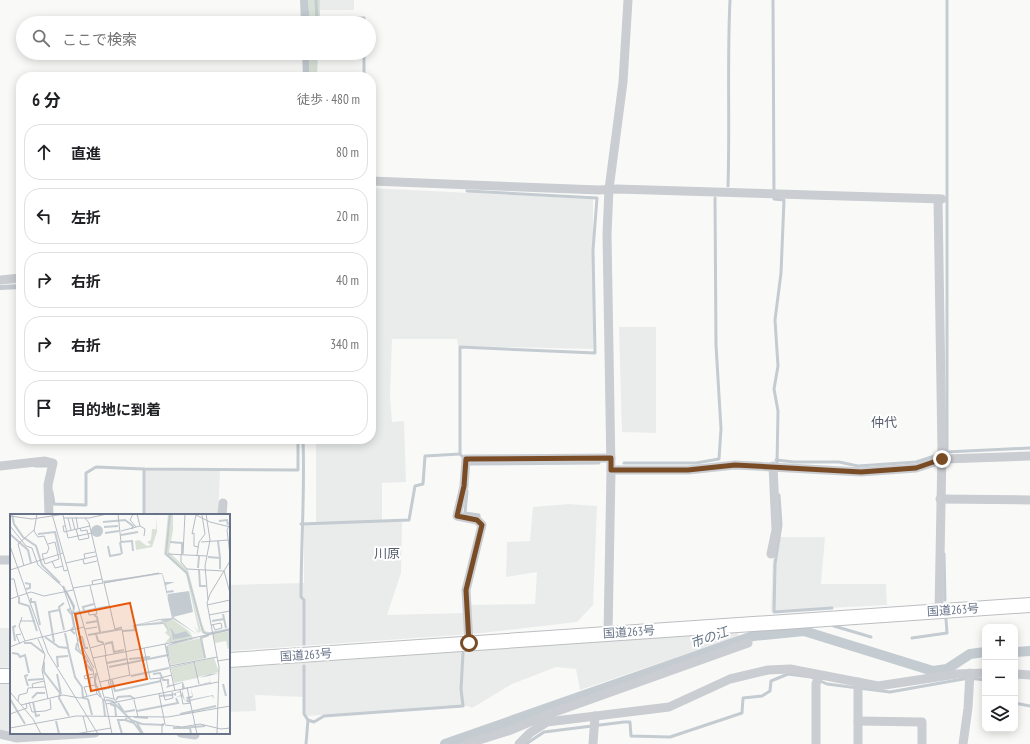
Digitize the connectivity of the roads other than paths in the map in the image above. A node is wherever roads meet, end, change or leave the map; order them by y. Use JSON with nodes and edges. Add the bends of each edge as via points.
{"nodes":[{"id":1,"x":628,"y":0,"type":"edge"},
{"id":2,"x":376,"y":181,"type":"edge"},
{"id":3,"x":609,"y":189,"type":"junction"},
{"id":4,"x":16,"y":278,"type":"edge"},
{"id":5,"x":0,"y":280,"type":"edge"},
{"id":6,"x":1030,"y":456,"type":"edge"},
{"id":7,"x":944,"y":457,"type":"junction"},
{"id":8,"x":611,"y":458,"type":"junction"},
{"id":9,"x":0,"y":466,"type":"edge"},
{"id":10,"x":776,"y":467,"type":"junction"},
{"id":11,"x":611,"y":470,"type":"junction"},
{"id":12,"x":944,"y":498,"type":"junction"},
{"id":13,"x":1030,"y":500,"type":"edge"},
{"id":14,"x":223,"y":503,"type":"dead end"},
{"id":15,"x":49,"y":514,"type":"edge"},
{"id":16,"x":222,"y":514,"type":"edge"},
{"id":17,"x":771,"y":554,"type":"dead end"},
{"id":18,"x":1030,"y":605,"type":"edge"},
{"id":19,"x":939,"y":610,"type":"junction"},
{"id":20,"x":608,"y":634,"type":"junction"},
{"id":21,"x":469,"y":643,"type":"junction"},
{"id":22,"x":748,"y":643,"type":"dead end"},
{"id":23,"x":230,"y":660,"type":"edge"},
{"id":24,"x":982,"y":674,"type":"edge"},
{"id":25,"x":1018,"y":674,"type":"edge"},
{"id":26,"x":1030,"y":675,"type":"edge"},
{"id":27,"x":970,"y":677,"type":"junction"},
{"id":28,"x":817,"y":680,"type":"junction"},
{"id":29,"x":858,"y":682,"type":"junction"},
{"id":30,"x":858,"y":721,"type":"junction"},
{"id":31,"x":595,"y":722,"type":"junction"},
{"id":32,"x":0,"y":734,"type":"edge"},
{"id":33,"x":79,"y":734,"type":"edge"},
{"id":34,"x":184,"y":734,"type":"edge"},
{"id":35,"x":195,"y":737,"type":"edge"},
{"id":36,"x":466,"y":744,"type":"edge"},
{"id":37,"x":519,"y":744,"type":"edge"},
{"id":38,"x":593,"y":744,"type":"edge"},
{"id":39,"x":816,"y":744,"type":"edge"},
{"id":40,"x":858,"y":744,"type":"edge"},
{"id":41,"x":922,"y":744,"type":"edge"},
{"id":42,"x":962,"y":744,"type":"edge"}],
"edges":[{"from":1,"to":3,"type":"street","via":[[623,82]]},
{"from":2,"to":3,"type":"street"},
{"from":3,"to":7,"type":"street","via":[[940,199]]},
{"from":3,"to":8,"type":"street","via":[[607,234]]},
{"from":4,"to":5,"type":"street"},
{"from":6,"to":7,"type":"street"},
{"from":7,"to":10,"type":"street","via":[[916,468],[888,471]]},
{"from":7,"to":12,"type":"street"},
{"from":8,"to":11,"type":"street"},
{"from":8,"to":21,"type":"street","via":[[466,463],[457,516],[480,522],[466,590]]},
{"from":9,"to":15,"type":"street","via":[[45,461],[53,463],[49,483]]},
{"from":10,"to":11,"type":"street","via":[[735,465],[688,470]]},
{"from":10,"to":17,"type":"street","via":[[776,530]]},
{"from":11,"to":20,"type":"street"},
{"from":12,"to":13,"type":"street"},
{"from":12,"to":19,"type":"street"},
{"from":14,"to":16,"type":"street"},
{"from":18,"to":19,"type":"highway","name":"国道263号"},
{"from":19,"to":20,"type":"highway","name":"国道263号"},
{"from":20,"to":21,"type":"highway","name":"国道263号"},
{"from":21,"to":23,"type":"highway","name":"国道263号"},
{"from":22,"to":36,"type":"street"},
{"from":24,"to":27,"type":"street"},
{"from":25,"to":26,"type":"street"},
{"from":27,"to":29,"type":"street","via":[[957,674],[878,686]]},
{"from":27,"to":42,"type":"street"},
{"from":28,"to":29,"type":"street"},
{"from":28,"to":31,"type":"street","via":[[790,669],[768,670],[730,679],[669,708]]},
{"from":28,"to":39,"type":"street"},
{"from":29,"to":30,"type":"street"},
{"from":30,"to":40,"type":"street"},
{"from":30,"to":41,"type":"street","via":[[922,722]]},
{"from":31,"to":37,"type":"street","via":[[547,722]]},
{"from":31,"to":38,"type":"street"},
{"from":32,"to":33,"type":"street","via":[[16,738]]},
{"from":34,"to":35,"type":"street"}]}
